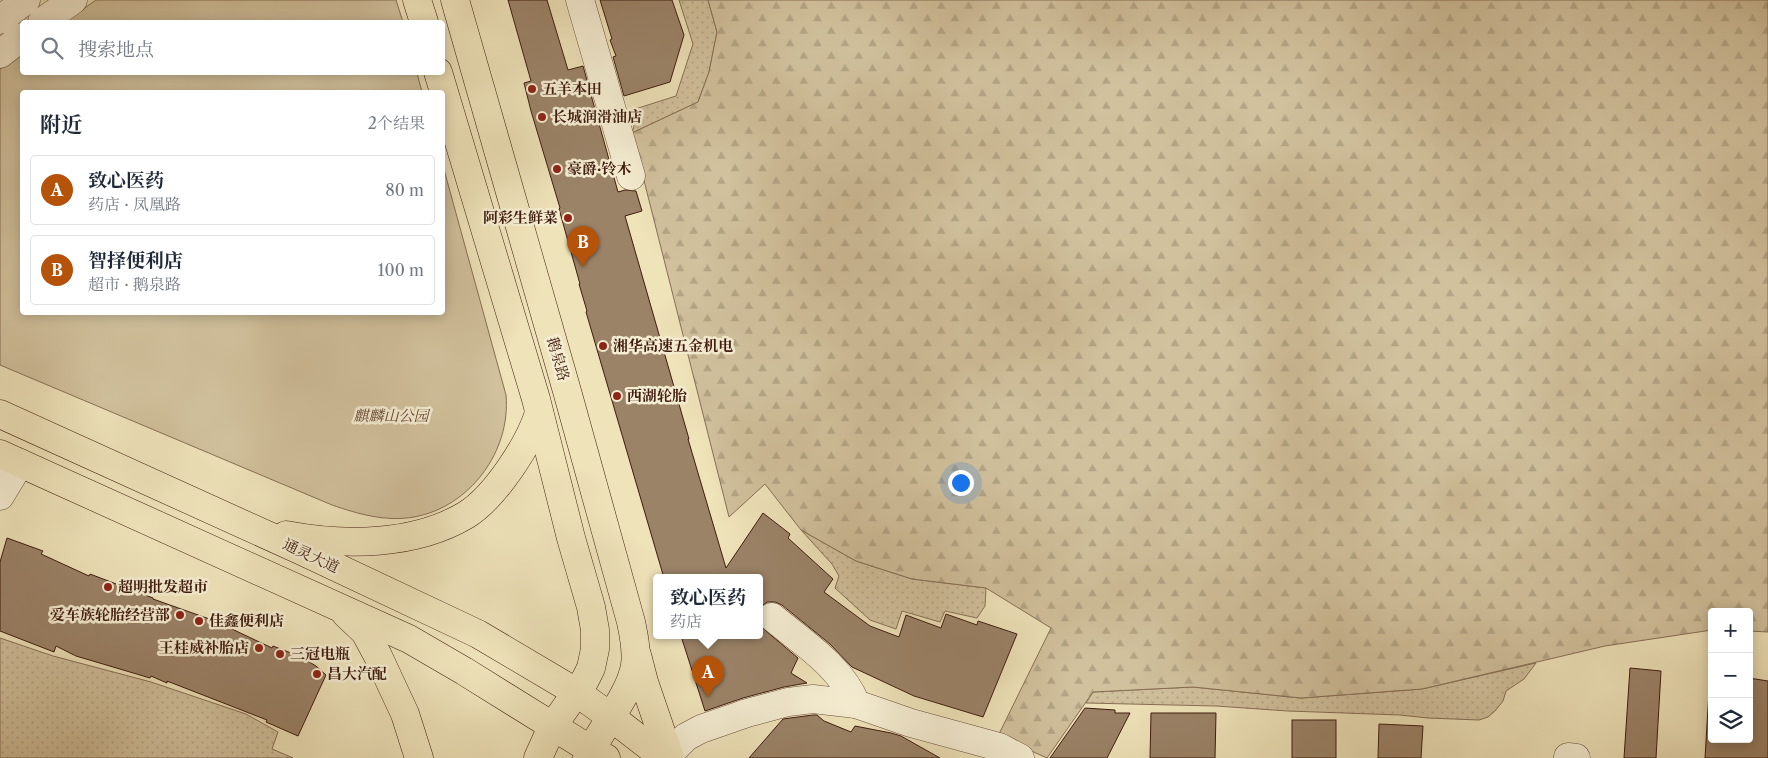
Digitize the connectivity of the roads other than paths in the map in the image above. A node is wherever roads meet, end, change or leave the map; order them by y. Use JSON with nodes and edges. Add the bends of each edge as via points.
{"nodes":[{"id":1,"x":26,"y":0,"type":"edge"},
{"id":2,"x":73,"y":0,"type":"edge"},
{"id":3,"x":417,"y":0,"type":"edge"},
{"id":4,"x":455,"y":0,"type":"edge"},
{"id":5,"x":580,"y":0,"type":"edge"},
{"id":6,"x":0,"y":20,"type":"edge"},
{"id":7,"x":45,"y":20,"type":"edge"},
{"id":8,"x":423,"y":20,"type":"edge"},
{"id":9,"x":20,"y":39,"type":"edge"},
{"id":10,"x":0,"y":54,"type":"edge"},
{"id":11,"x":439,"y":75,"type":"edge"},
{"id":12,"x":443,"y":90,"type":"edge"},
{"id":13,"x":445,"y":96,"type":"edge"},
{"id":14,"x":631,"y":176,"type":"dead end"},
{"id":15,"x":0,"y":414,"type":"edge"},
{"id":16,"x":539,"y":414,"type":"junction"},
{"id":17,"x":10,"y":458,"type":"edge"},
{"id":18,"x":0,"y":496,"type":"edge"},
{"id":19,"x":242,"y":525,"type":"junction"},
{"id":20,"x":340,"y":608,"type":"junction"},
{"id":21,"x":772,"y":617,"type":"dead end"},
{"id":22,"x":634,"y":641,"type":"junction"},
{"id":23,"x":576,"y":692,"type":"junction"},
{"id":24,"x":856,"y":704,"type":"junction"},
{"id":25,"x":611,"y":717,"type":"junction"},
{"id":26,"x":552,"y":726,"type":"junction"},
{"id":27,"x":595,"y":755,"type":"edge"},
{"id":28,"x":667,"y":757,"type":"edge"},
{"id":29,"x":419,"y":758,"type":"edge"},
{"id":30,"x":538,"y":758,"type":"edge"},
{"id":31,"x":1020,"y":758,"type":"edge"}],
"edges":[{"from":1,"to":6,"type":"street"},
{"from":2,"to":7,"type":"street"},
{"from":3,"to":8,"type":"main road"},
{"from":4,"to":22,"type":"main road","name":"鹅泉路","via":[[569,397]]},
{"from":5,"to":14,"type":"street"},
{"from":9,"to":10,"type":"street"},
{"from":11,"to":12,"type":"main road"},
{"from":13,"to":16,"type":"main road"},
{"from":15,"to":19,"type":"main road","name":"通灵大道"},
{"from":16,"to":19,"type":"main road","via":[[530,437],[500,482],[467,514],[429,531],[356,541],[299,537]]},
{"from":16,"to":23,"type":"main road","via":[[595,630],[591,668]]},
{"from":17,"to":18,"type":"street"},
{"from":17,"to":20,"type":"main road"},
{"from":19,"to":23,"type":"main road","name":"通灵大道","via":[[478,634]]},
{"from":20,"to":26,"type":"main road","via":[[409,639]]},
{"from":20,"to":29,"type":"main road","via":[[365,632],[378,656],[405,714]]},
{"from":21,"to":24,"type":"street","via":[[826,662],[851,692]]},
{"from":22,"to":25,"type":"main road","name":"鹅泉路","via":[[635,665]]},
{"from":22,"to":28,"type":"main road"},
{"from":23,"to":25,"type":"main road","name":"通灵大道"},
{"from":23,"to":26,"type":"main road"},
{"from":24,"to":28,"type":"street","via":[[806,699],[747,713],[686,737]]},
{"from":24,"to":31,"type":"street","via":[[999,747]]},
{"from":25,"to":27,"type":"main road","name":"鹅泉路"},
{"from":25,"to":28,"type":"main road","name":"通灵大道"},
{"from":26,"to":27,"type":"main road"},
{"from":26,"to":30,"type":"main road"}]}
